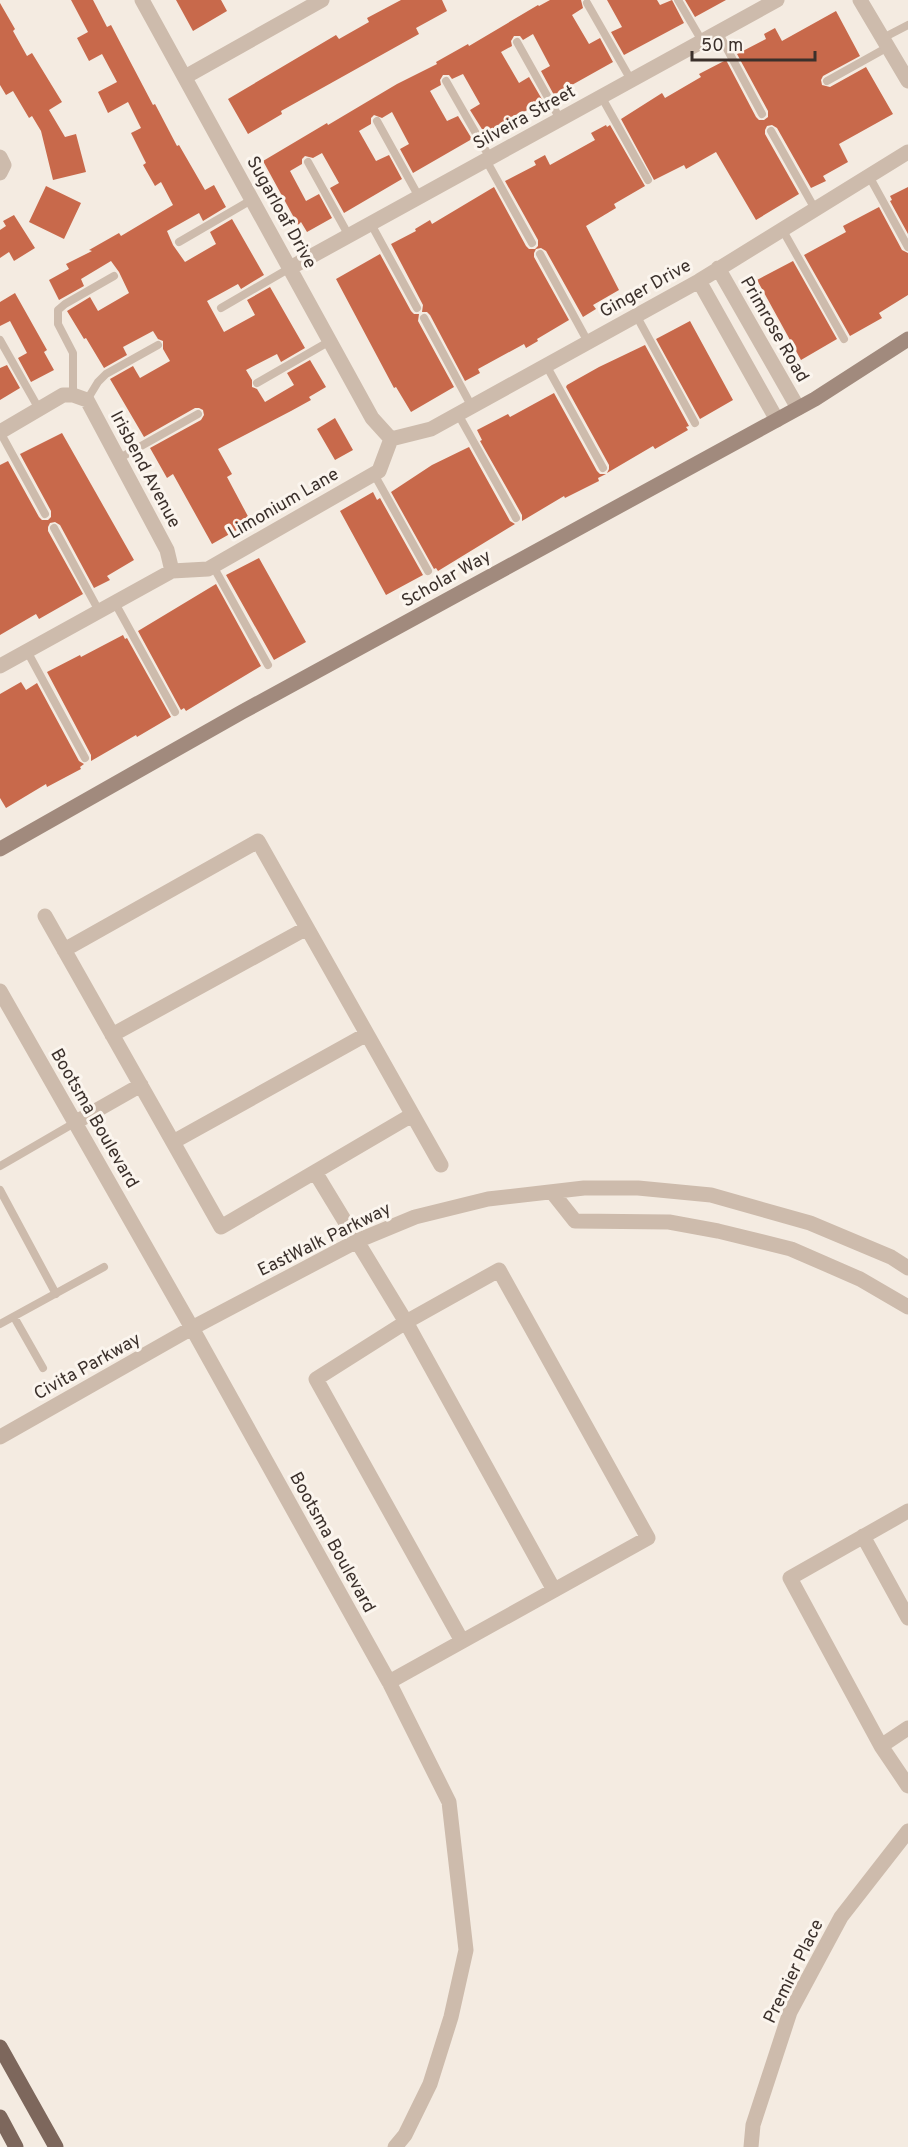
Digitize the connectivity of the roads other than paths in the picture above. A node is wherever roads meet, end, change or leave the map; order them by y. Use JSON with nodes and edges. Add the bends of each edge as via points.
{"nodes":[{"id":1,"x":142,"y":0,"type":"edge"},
{"id":2,"x":322,"y":0,"type":"edge"},
{"id":3,"x":678,"y":0,"type":"edge"},
{"id":4,"x":860,"y":0,"type":"edge"},
{"id":5,"x":773,"y":1,"type":"edge"},
{"id":6,"x":587,"y":3,"type":"dead end"},
{"id":7,"x":908,"y":25,"type":"edge"},
{"id":8,"x":718,"y":32,"type":"junction"},
{"id":9,"x":702,"y":41,"type":"junction"},
{"id":10,"x":517,"y":42,"type":"dead end"},
{"id":11,"x":886,"y":42,"type":"junction"},
{"id":12,"x":185,"y":77,"type":"junction"},
{"id":13,"x":631,"y":80,"type":"junction"},
{"id":14,"x":446,"y":81,"type":"dead end"},
{"id":15,"x":827,"y":81,"type":"dead end"},
{"id":16,"x":908,"y":81,"type":"edge"},
{"id":17,"x":601,"y":96,"type":"junction"},
{"id":18,"x":762,"y":114,"type":"dead end"},
{"id":19,"x":560,"y":119,"type":"junction"},
{"id":20,"x":377,"y":121,"type":"dead end"},
{"id":21,"x":771,"y":131,"type":"dead end"},
{"id":22,"x":908,"y":152,"type":"edge"},
{"id":23,"x":488,"y":159,"type":"junction"},
{"id":24,"x":308,"y":162,"type":"dead end"},
{"id":25,"x":868,"y":176,"type":"junction"},
{"id":26,"x":648,"y":180,"type":"dead end"},
{"id":27,"x":419,"y":197,"type":"junction"},
{"id":28,"x":253,"y":199,"type":"junction"},
{"id":29,"x":815,"y":209,"type":"junction"},
{"id":30,"x":370,"y":224,"type":"junction"},
{"id":31,"x":782,"y":229,"type":"junction"},
{"id":32,"x":349,"y":236,"type":"junction"},
{"id":33,"x":179,"y":242,"type":"dead end"},
{"id":34,"x":532,"y":243,"type":"dead end"},
{"id":35,"x":908,"y":247,"type":"edge"},
{"id":36,"x":540,"y":254,"type":"dead end"},
{"id":37,"x":290,"y":268,"type":"junction"},
{"id":38,"x":718,"y":268,"type":"junction"},
{"id":39,"x":114,"y":276,"type":"dead end"},
{"id":40,"x":699,"y":281,"type":"junction"},
{"id":41,"x":221,"y":308,"type":"dead end"},
{"id":42,"x":417,"y":308,"type":"dead end"},
{"id":43,"x":636,"y":315,"type":"junction"},
{"id":44,"x":424,"y":318,"type":"dead end"},
{"id":45,"x":844,"y":339,"type":"dead end"},
{"id":46,"x":908,"y":339,"type":"edge"},
{"id":47,"x":0,"y":340,"type":"edge"},
{"id":48,"x":330,"y":341,"type":"junction"},
{"id":49,"x":588,"y":342,"type":"junction"},
{"id":50,"x":158,"y":345,"type":"dead end"},
{"id":51,"x":546,"y":365,"type":"junction"},
{"id":52,"x":257,"y":382,"type":"dead end"},
{"id":53,"x":80,"y":398,"type":"junction"},
{"id":54,"x":472,"y":407,"type":"junction"},
{"id":55,"x":798,"y":408,"type":"junction"},
{"id":56,"x":39,"y":409,"type":"junction"},
{"id":57,"x":198,"y":414,"type":"dead end"},
{"id":58,"x":458,"y":414,"type":"junction"},
{"id":59,"x":777,"y":420,"type":"junction"},
{"id":60,"x":695,"y":423,"type":"dead end"},
{"id":61,"x":0,"y":432,"type":"edge"},
{"id":62,"x":391,"y":439,"type":"junction"},
{"id":63,"x":118,"y":459,"type":"junction"},
{"id":64,"x":603,"y":468,"type":"dead end"},
{"id":65,"x":374,"y":474,"type":"junction"},
{"id":66,"x":45,"y":514,"type":"dead end"},
{"id":67,"x":516,"y":518,"type":"dead end"},
{"id":68,"x":54,"y":528,"type":"dead end"},
{"id":69,"x":213,"y":566,"type":"junction"},
{"id":70,"x":172,"y":571,"type":"junction"},
{"id":71,"x":428,"y":571,"type":"dead end"},
{"id":72,"x":115,"y":603,"type":"junction"},
{"id":73,"x":99,"y":611,"type":"junction"},
{"id":74,"x":27,"y":651,"type":"junction"},
{"id":75,"x":268,"y":665,"type":"dead end"},
{"id":76,"x":0,"y":666,"type":"edge"},
{"id":77,"x":175,"y":712,"type":"dead end"},
{"id":78,"x":85,"y":758,"type":"dead end"},
{"id":79,"x":0,"y":849,"type":"edge"},
{"id":80,"x":45,"y":916,"type":"dead end"},
{"id":81,"x":307,"y":928,"type":"junction"},
{"id":82,"x":64,"y":950,"type":"junction"},
{"id":83,"x":0,"y":991,"type":"edge"},
{"id":84,"x":367,"y":1034,"type":"junction"},
{"id":85,"x":112,"y":1035,"type":"junction"},
{"id":86,"x":141,"y":1085,"type":"junction"},
{"id":87,"x":412,"y":1115,"type":"junction"},
{"id":88,"x":76,"y":1122,"type":"junction"},
{"id":89,"x":172,"y":1142,"type":"junction"},
{"id":90,"x":441,"y":1165,"type":"dead end"},
{"id":91,"x":0,"y":1166,"type":"edge"},
{"id":92,"x":315,"y":1172,"type":"junction"},
{"id":93,"x":0,"y":1190,"type":"edge"},
{"id":94,"x":552,"y":1192,"type":"junction"},
{"id":95,"x":357,"y":1241,"type":"junction"},
{"id":96,"x":104,"y":1267,"type":"dead end"},
{"id":97,"x":908,"y":1268,"type":"edge"},
{"id":98,"x":56,"y":1294,"type":"junction"},
{"id":99,"x":908,"y":1307,"type":"edge"},
{"id":100,"x":14,"y":1317,"type":"junction"},
{"id":101,"x":405,"y":1322,"type":"junction"},
{"id":102,"x":0,"y":1324,"type":"edge"},
{"id":103,"x":192,"y":1328,"type":"junction"},
{"id":104,"x":43,"y":1368,"type":"dead end"},
{"id":105,"x":0,"y":1437,"type":"edge"},
{"id":106,"x":908,"y":1511,"type":"edge"},
{"id":107,"x":863,"y":1536,"type":"junction"},
{"id":108,"x":554,"y":1590,"type":"junction"},
{"id":109,"x":908,"y":1618,"type":"edge"},
{"id":110,"x":462,"y":1641,"type":"junction"},
{"id":111,"x":389,"y":1682,"type":"junction"},
{"id":112,"x":908,"y":1728,"type":"edge"},
{"id":113,"x":881,"y":1746,"type":"junction"},
{"id":114,"x":908,"y":1786,"type":"edge"},
{"id":115,"x":908,"y":1831,"type":"edge"},
{"id":116,"x":0,"y":2046,"type":"edge"},
{"id":117,"x":1,"y":2121,"type":"edge"},
{"id":118,"x":16,"y":2147,"type":"edge"},
{"id":119,"x":56,"y":2147,"type":"edge"},
{"id":120,"x":395,"y":2147,"type":"edge"},
{"id":121,"x":751,"y":2147,"type":"edge"}],
"edges":[{"from":1,"to":12,"type":"street","name":"Sugarloaf Drive"},
{"from":2,"to":12,"type":"street"},
{"from":3,"to":9,"type":"lane"},
{"from":4,"to":11,"type":"street"},
{"from":5,"to":8,"type":"street","name":"Silveira Street"},
{"from":6,"to":13,"type":"lane"},
{"from":7,"to":11,"type":"lane"},
{"from":8,"to":9,"type":"street","name":"Silveira Street"},
{"from":8,"to":18,"type":"lane"},
{"from":9,"to":13,"type":"street","name":"Silveira Street"},
{"from":10,"to":19,"type":"lane"},
{"from":11,"to":15,"type":"lane"},
{"from":11,"to":16,"type":"street"},
{"from":12,"to":28,"type":"street","name":"Sugarloaf Drive"},
{"from":13,"to":17,"type":"street","name":"Silveira Street"},
{"from":14,"to":23,"type":"lane"},
{"from":17,"to":19,"type":"street","name":"Silveira Street"},
{"from":17,"to":26,"type":"lane"},
{"from":19,"to":23,"type":"street","name":"Silveira Street"},
{"from":20,"to":27,"type":"lane"},
{"from":21,"to":29,"type":"lane"},
{"from":22,"to":25,"type":"street","name":"Ginger Drive"},
{"from":23,"to":27,"type":"street","name":"Silveira Street"},
{"from":23,"to":34,"type":"lane"},
{"from":24,"to":32,"type":"lane"},
{"from":25,"to":29,"type":"street","name":"Ginger Drive"},
{"from":25,"to":35,"type":"lane"},
{"from":27,"to":30,"type":"street","name":"Silveira Street"},
{"from":28,"to":33,"type":"lane"},
{"from":28,"to":37,"type":"street","name":"Sugarloaf Drive"},
{"from":29,"to":31,"type":"street","name":"Ginger Drive"},
{"from":30,"to":32,"type":"street","name":"Silveira Street"},
{"from":30,"to":42,"type":"lane"},
{"from":31,"to":38,"type":"street","name":"Ginger Drive"},
{"from":31,"to":45,"type":"lane"},
{"from":32,"to":37,"type":"street","name":"Silveira Street"},
{"from":36,"to":49,"type":"lane"},
{"from":37,"to":41,"type":"lane"},
{"from":37,"to":48,"type":"street","name":"Sugarloaf Drive"},
{"from":38,"to":40,"type":"street","name":"Ginger Drive"},
{"from":38,"to":55,"type":"street","name":"Primrose Road"},
{"from":39,"to":53,"type":"lane","via":[[58,310],[58,324],[73,353]]},
{"from":40,"to":43,"type":"street","name":"Ginger Drive"},
{"from":40,"to":59,"type":"street"},
{"from":43,"to":49,"type":"street","name":"Ginger Drive"},
{"from":43,"to":60,"type":"lane"},
{"from":44,"to":54,"type":"lane"},
{"from":46,"to":55,"type":"street","name":"Scholar Way"},
{"from":47,"to":56,"type":"lane"},
{"from":48,"to":52,"type":"lane"},
{"from":48,"to":62,"type":"street","name":"Sugarloaf Drive","via":[[372,418]]},
{"from":49,"to":51,"type":"street","name":"Ginger Drive"},
{"from":50,"to":53,"type":"lane","via":[[106,374]]},
{"from":51,"to":54,"type":"street","name":"Ginger Drive"},
{"from":51,"to":64,"type":"lane"},
{"from":53,"to":56,"type":"street","via":[[63,395]]},
{"from":53,"to":63,"type":"street","name":"Irisbend Avenue"},
{"from":54,"to":58,"type":"street","name":"Ginger Drive"},
{"from":55,"to":59,"type":"street","name":"Scholar Way"},
{"from":56,"to":61,"type":"street"},
{"from":57,"to":63,"type":"lane"},
{"from":58,"to":62,"type":"street","name":"Ginger Drive","via":[[431,429]]},
{"from":58,"to":67,"type":"lane"},
{"from":59,"to":79,"type":"street","name":"Scholar Way"},
{"from":61,"to":66,"type":"lane"},
{"from":62,"to":65,"type":"street","via":[[379,471]]},
{"from":63,"to":70,"type":"street","name":"Irisbend Avenue","via":[[167,550]]},
{"from":65,"to":69,"type":"street","name":"Limonium Lane"},
{"from":65,"to":71,"type":"lane"},
{"from":68,"to":73,"type":"lane"},
{"from":69,"to":70,"type":"street","name":"Limonium Lane"},
{"from":69,"to":75,"type":"lane"},
{"from":70,"to":72,"type":"street"},
{"from":72,"to":73,"type":"street"},
{"from":72,"to":77,"type":"lane"},
{"from":73,"to":74,"type":"street"},
{"from":74,"to":76,"type":"street"},
{"from":74,"to":78,"type":"lane"},
{"from":80,"to":82,"type":"street"},
{"from":81,"to":82,"type":"street","via":[[258,841]]},
{"from":81,"to":84,"type":"street"},
{"from":81,"to":85,"type":"street"},
{"from":82,"to":85,"type":"street"},
{"from":83,"to":88,"type":"street","name":"Bootsma Boulevard"},
{"from":84,"to":87,"type":"street"},
{"from":84,"to":89,"type":"street"},
{"from":85,"to":86,"type":"street"},
{"from":86,"to":88,"type":"street"},
{"from":86,"to":89,"type":"street"},
{"from":87,"to":90,"type":"street"},
{"from":87,"to":92,"type":"street"},
{"from":88,"to":91,"type":"lane"},
{"from":88,"to":103,"type":"street","name":"Bootsma Boulevard"},
{"from":89,"to":92,"type":"street","via":[[221,1227]]},
{"from":92,"to":95,"type":"street"},
{"from":93,"to":98,"type":"lane"},
{"from":94,"to":95,"type":"street","name":"EastWalk Parkway","via":[[488,1199],[415,1217]]},
{"from":94,"to":97,"type":"street","name":"EastWalk Parkway","via":[[638,1188],[711,1195],[810,1222]]},
{"from":94,"to":99,"type":"street","via":[[575,1221],[669,1222],[781,1247],[860,1278]]},
{"from":95,"to":101,"type":"street"},
{"from":95,"to":103,"type":"street","name":"EastWalk Parkway"},
{"from":96,"to":98,"type":"lane"},
{"from":98,"to":100,"type":"lane"},
{"from":100,"to":102,"type":"lane"},
{"from":100,"to":104,"type":"lane"},
{"from":101,"to":108,"type":"street"},
{"from":101,"to":108,"type":"street","via":[[499,1270],[626,1497],[648,1539]]},
{"from":101,"to":110,"type":"street","via":[[316,1379]]},
{"from":103,"to":105,"type":"street","name":"Civita Parkway"},
{"from":103,"to":111,"type":"street","name":"Bootsma Boulevard"},
{"from":106,"to":107,"type":"street"},
{"from":107,"to":109,"type":"street"},
{"from":107,"to":113,"type":"street","via":[[790,1578]]},
{"from":108,"to":110,"type":"street"},
{"from":110,"to":111,"type":"street"},
{"from":111,"to":120,"type":"street","name":"Bootsma Boulevard","via":[[449,1802],[466,1950],[430,2084]]},
{"from":112,"to":113,"type":"street"},
{"from":113,"to":114,"type":"street"},
{"from":115,"to":121,"type":"street","name":"Premier Place","via":[[841,1917],[790,2012],[753,2125]]},
{"from":116,"to":119,"type":"main road"},
{"from":117,"to":118,"type":"main road"}]}
